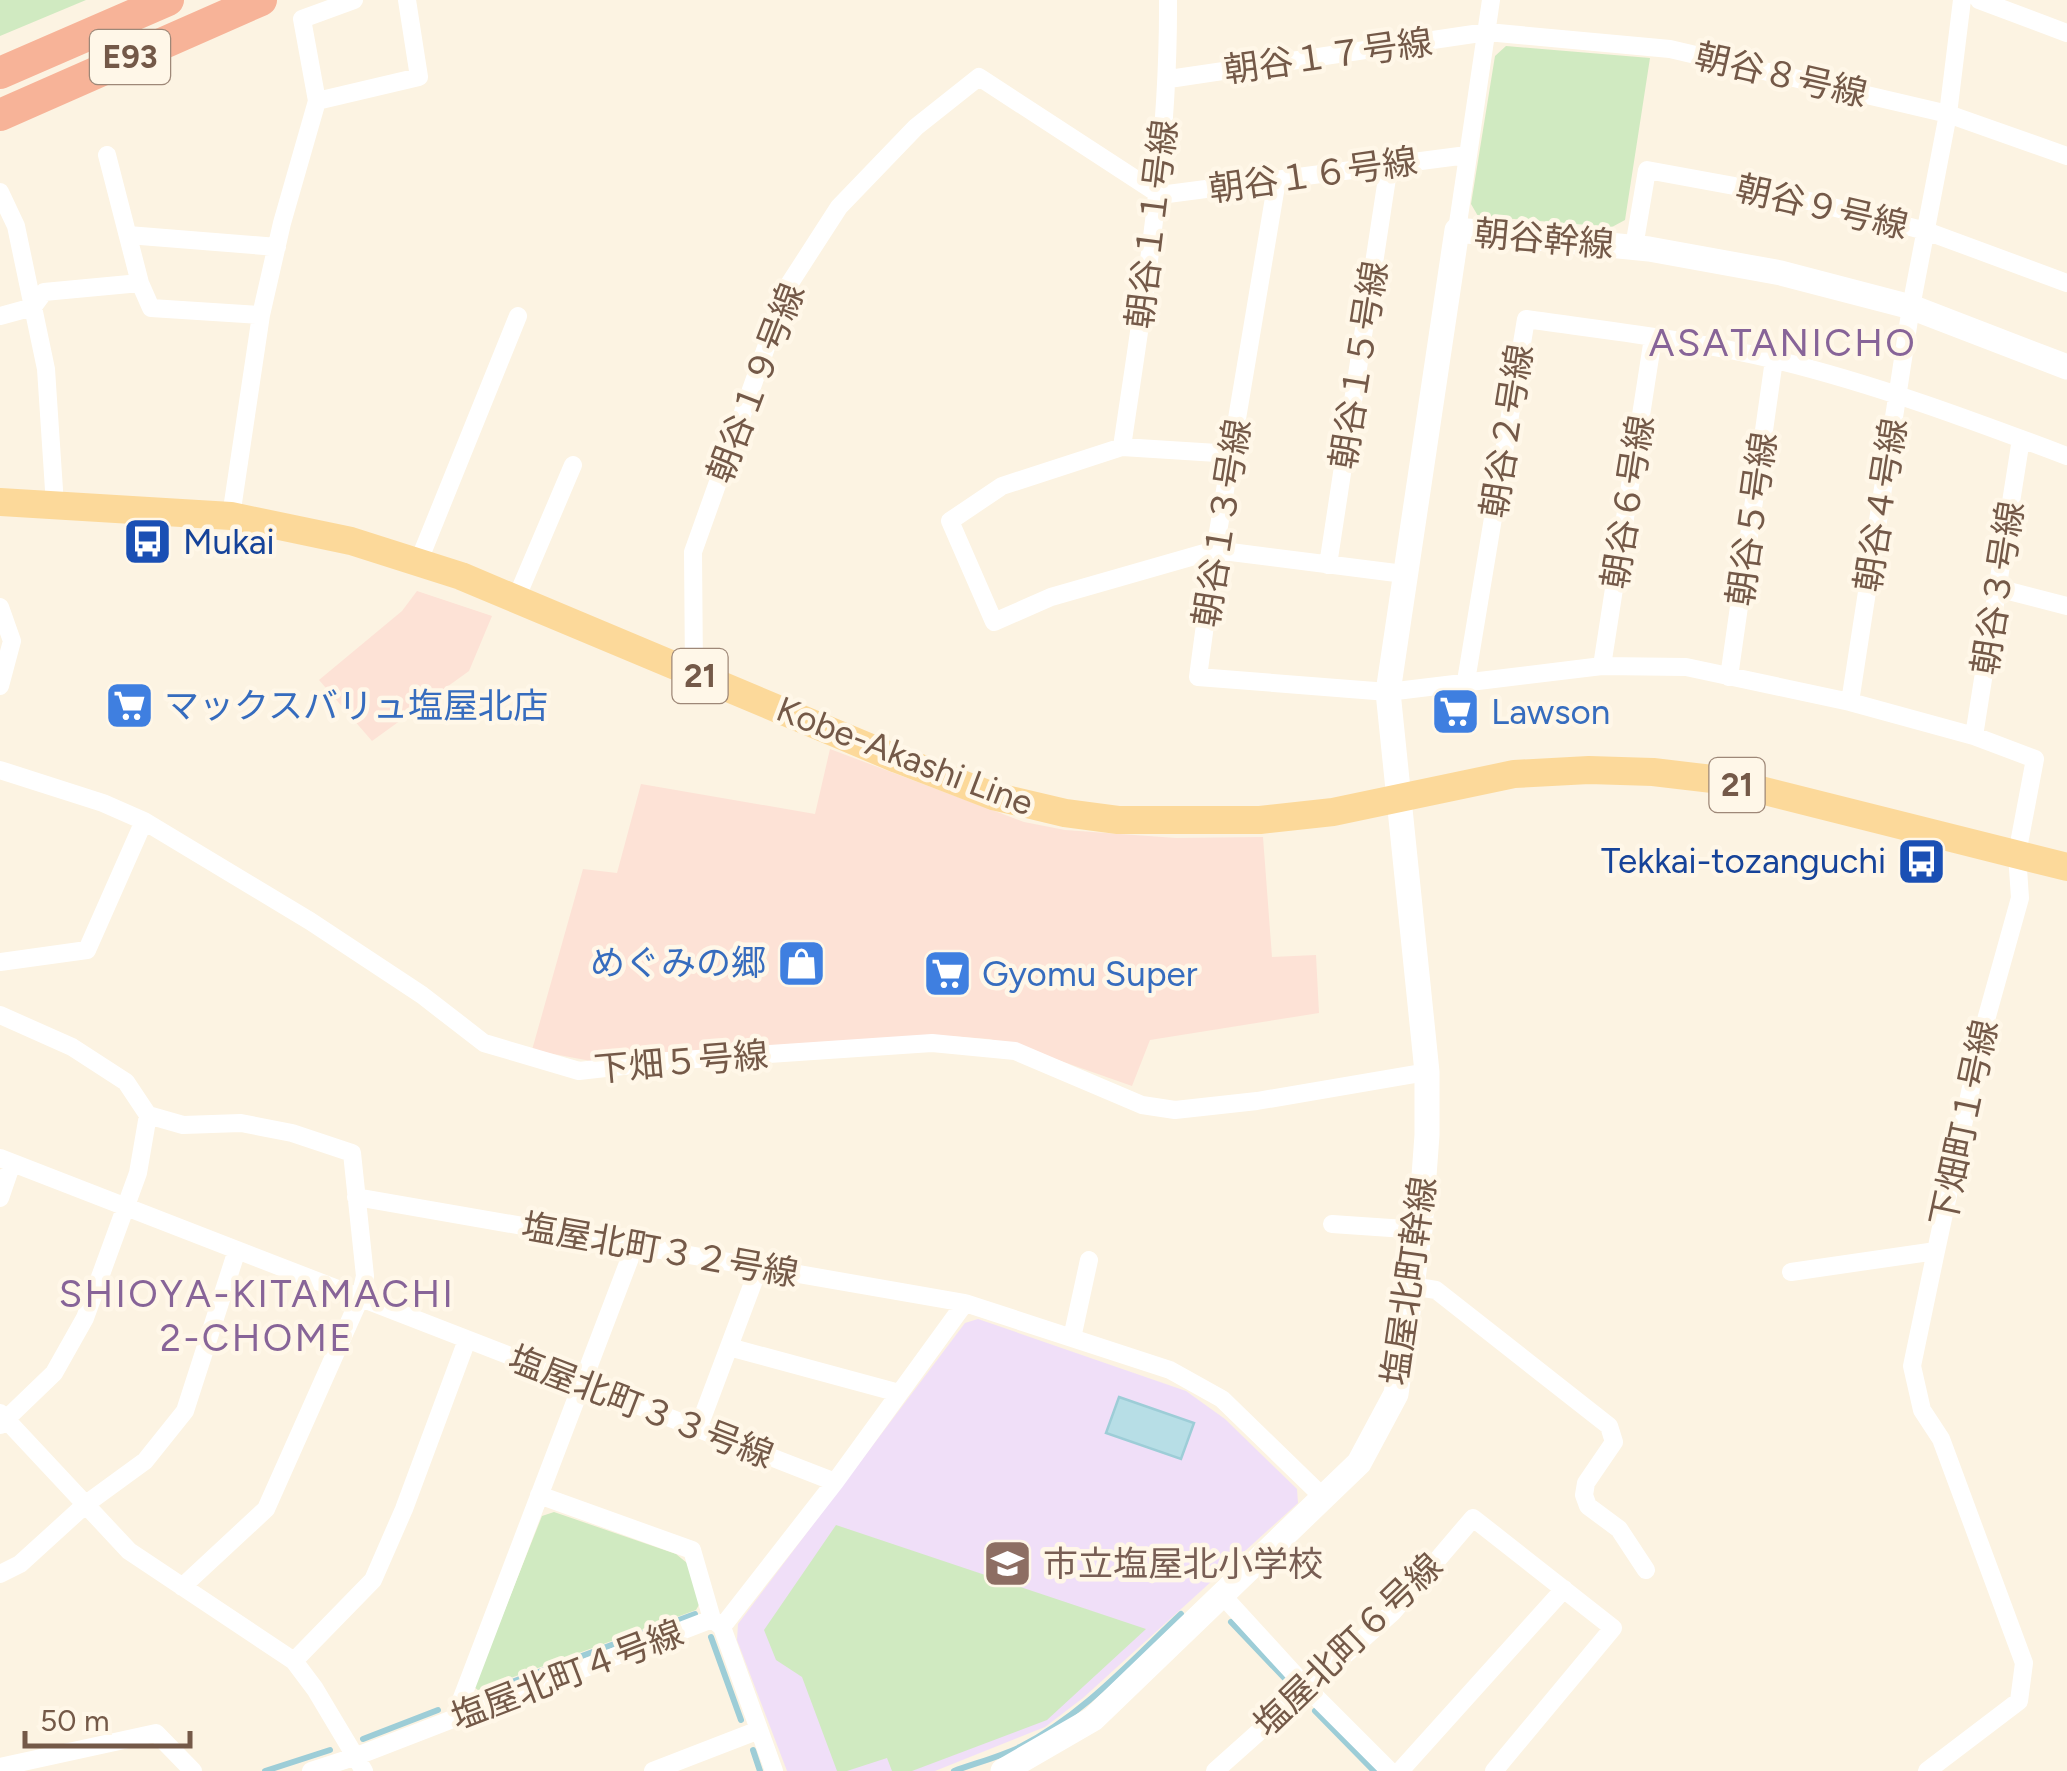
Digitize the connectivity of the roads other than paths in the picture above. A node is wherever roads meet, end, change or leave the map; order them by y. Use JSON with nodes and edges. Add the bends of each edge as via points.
{"nodes":[{"id":1,"x":168,"y":0,"type":"edge"},
{"id":2,"x":260,"y":0,"type":"edge"},
{"id":3,"x":354,"y":0,"type":"edge"},
{"id":4,"x":407,"y":0,"type":"edge"},
{"id":5,"x":1168,"y":0,"type":"edge"},
{"id":6,"x":1491,"y":0,"type":"edge"},
{"id":7,"x":1962,"y":0,"type":"edge"},
{"id":8,"x":1978,"y":0,"type":"edge"},
{"id":9,"x":1487,"y":32,"type":"junction"},
{"id":10,"x":2067,"y":33,"type":"edge"},
{"id":11,"x":0,"y":73,"type":"edge"},
{"id":12,"x":1168,"y":79,"type":"junction"},
{"id":13,"x":317,"y":101,"type":"junction"},
{"id":14,"x":1948,"y":114,"type":"junction"},
{"id":15,"x":0,"y":115,"type":"edge"},
{"id":16,"x":107,"y":154,"type":"dead end"},
{"id":17,"x":1467,"y":155,"type":"junction"},
{"id":18,"x":2067,"y":156,"type":"edge"},
{"id":19,"x":1390,"y":165,"type":"junction"},
{"id":20,"x":1278,"y":180,"type":"junction"},
{"id":21,"x":0,"y":192,"type":"edge"},
{"id":22,"x":1160,"y":195,"type":"junction"},
{"id":23,"x":1457,"y":230,"type":"junction"},
{"id":24,"x":1926,"y":231,"type":"junction"},
{"id":25,"x":128,"y":235,"type":"junction"},
{"id":26,"x":276,"y":247,"type":"junction"},
{"id":27,"x":1634,"y":247,"type":"junction"},
{"id":28,"x":140,"y":283,"type":"junction"},
{"id":29,"x":2067,"y":283,"type":"edge"},
{"id":30,"x":33,"y":307,"type":"junction"},
{"id":31,"x":1911,"y":307,"type":"junction"},
{"id":32,"x":261,"y":314,"type":"junction"},
{"id":33,"x":0,"y":316,"type":"edge"},
{"id":34,"x":518,"y":316,"type":"dead end"},
{"id":35,"x":1654,"y":338,"type":"junction"},
{"id":36,"x":1774,"y":360,"type":"junction"},
{"id":37,"x":2067,"y":367,"type":"edge"},
{"id":38,"x":1898,"y":394,"type":"junction"},
{"id":39,"x":2021,"y":439,"type":"junction"},
{"id":40,"x":1122,"y":447,"type":"junction"},
{"id":41,"x":1233,"y":454,"type":"junction"},
{"id":42,"x":2067,"y":456,"type":"edge"},
{"id":43,"x":573,"y":465,"type":"dead end"},
{"id":44,"x":0,"y":502,"type":"edge"},
{"id":45,"x":55,"y":505,"type":"junction"},
{"id":46,"x":231,"y":516,"type":"junction"},
{"id":47,"x":1215,"y":550,"type":"junction"},
{"id":48,"x":418,"y":563,"type":"junction"},
{"id":49,"x":1328,"y":564,"type":"junction"},
{"id":50,"x":1404,"y":574,"type":"junction"},
{"id":51,"x":1997,"y":588,"type":"junction"},
{"id":52,"x":516,"y":598,"type":"junction"},
{"id":53,"x":2067,"y":606,"type":"edge"},
{"id":54,"x":0,"y":607,"type":"edge"},
{"id":55,"x":1602,"y":666,"type":"junction"},
{"id":56,"x":694,"y":673,"type":"junction"},
{"id":57,"x":1729,"y":678,"type":"junction"},
{"id":58,"x":1466,"y":681,"type":"junction"},
{"id":59,"x":0,"y":686,"type":"edge"},
{"id":60,"x":1388,"y":692,"type":"junction"},
{"id":61,"x":1850,"y":702,"type":"junction"},
{"id":62,"x":1974,"y":736,"type":"junction"},
{"id":63,"x":0,"y":770,"type":"edge"},
{"id":64,"x":1402,"y":798,"type":"junction"},
{"id":65,"x":144,"y":822,"type":"junction"},
{"id":66,"x":2017,"y":854,"type":"junction"},
{"id":67,"x":2067,"y":867,"type":"edge"},
{"id":68,"x":0,"y":962,"type":"edge"},
{"id":69,"x":0,"y":1015,"type":"edge"},
{"id":70,"x":1427,"y":1072,"type":"junction"},
{"id":71,"x":148,"y":1115,"type":"junction"},
{"id":72,"x":6,"y":1160,"type":"edge"},
{"id":73,"x":356,"y":1196,"type":"junction"},
{"id":74,"x":0,"y":1198,"type":"edge"},
{"id":75,"x":125,"y":1206,"type":"junction"},
{"id":76,"x":1332,"y":1224,"type":"dead end"},
{"id":77,"x":1420,"y":1230,"type":"junction"},
{"id":78,"x":635,"y":1245,"type":"junction"},
{"id":79,"x":238,"y":1250,"type":"junction"},
{"id":80,"x":1936,"y":1251,"type":"junction"},
{"id":81,"x":1088,"y":1260,"type":"dead end"},
{"id":82,"x":760,"y":1267,"type":"junction"},
{"id":83,"x":1792,"y":1272,"type":"dead end"},
{"id":84,"x":1412,"y":1286,"type":"junction"},
{"id":85,"x":360,"y":1298,"type":"junction"},
{"id":86,"x":964,"y":1303,"type":"junction"},
{"id":87,"x":1072,"y":1338,"type":"junction"},
{"id":88,"x":467,"y":1340,"type":"junction"},
{"id":89,"x":729,"y":1347,"type":"junction"},
{"id":90,"x":582,"y":1384,"type":"junction"},
{"id":91,"x":899,"y":1393,"type":"junction"},
{"id":92,"x":2,"y":1419,"type":"edge"},
{"id":93,"x":698,"y":1429,"type":"junction"},
{"id":94,"x":835,"y":1482,"type":"junction"},
{"id":95,"x":540,"y":1495,"type":"junction"},
{"id":96,"x":1324,"y":1498,"type":"junction"},
{"id":97,"x":86,"y":1504,"type":"junction"},
{"id":98,"x":1646,"y":1570,"type":"dead end"},
{"id":99,"x":0,"y":1574,"type":"edge"},
{"id":100,"x":182,"y":1587,"type":"junction"},
{"id":101,"x":1564,"y":1589,"type":"junction"},
{"id":102,"x":1223,"y":1596,"type":"junction"},
{"id":103,"x":717,"y":1623,"type":"junction"},
{"id":104,"x":294,"y":1661,"type":"junction"},
{"id":105,"x":1308,"y":1689,"type":"junction"},
{"id":106,"x":465,"y":1714,"type":"junction"},
{"id":107,"x":759,"y":1730,"type":"junction"},
{"id":108,"x":1040,"y":1763,"type":"edge"},
{"id":109,"x":361,"y":1764,"type":"edge"},
{"id":110,"x":0,"y":1767,"type":"edge"},
{"id":111,"x":193,"y":1771,"type":"edge"},
{"id":112,"x":311,"y":1771,"type":"edge"},
{"id":113,"x":653,"y":1771,"type":"edge"},
{"id":114,"x":774,"y":1771,"type":"edge"},
{"id":115,"x":1003,"y":1771,"type":"edge"},
{"id":116,"x":1215,"y":1771,"type":"edge"},
{"id":117,"x":1390,"y":1771,"type":"edge"},
{"id":118,"x":1400,"y":1771,"type":"edge"},
{"id":119,"x":1494,"y":1771,"type":"edge"},
{"id":120,"x":1927,"y":1771,"type":"edge"}],
"edges":[{"from":1,"to":11,"type":"highway","number":"E93"},
{"from":2,"to":15,"type":"highway","number":"E93"},
{"from":3,"to":13,"type":"street","via":[[302,19]]},
{"from":4,"to":13,"type":"street","via":[[419,78]]},
{"from":5,"to":12,"type":"street","name":"朝谷１１号線"},
{"from":6,"to":9,"type":"street"},
{"from":7,"to":14,"type":"street","name":"朝谷４号線"},
{"from":8,"to":10,"type":"street"},
{"from":9,"to":12,"type":"street","name":"朝谷１７号線"},
{"from":9,"to":14,"type":"street","name":"朝谷８号線","via":[[1670,49]]},
{"from":9,"to":17,"type":"street"},
{"from":12,"to":22,"type":"street","name":"朝谷１１号線"},
{"from":13,"to":26,"type":"street"},
{"from":14,"to":18,"type":"street","name":"朝谷８号線"},
{"from":14,"to":24,"type":"street","name":"朝谷４号線"},
{"from":16,"to":25,"type":"street"},
{"from":17,"to":19,"type":"street","name":"朝谷１６号線"},
{"from":17,"to":23,"type":"street"},
{"from":19,"to":20,"type":"street","name":"朝谷１６号線"},
{"from":19,"to":49,"type":"street","name":"朝谷１５号線"},
{"from":20,"to":22,"type":"street","name":"朝谷１６号線"},
{"from":20,"to":41,"type":"street","name":"朝谷１３号線"},
{"from":21,"to":30,"type":"street","via":[[16,226]]},
{"from":22,"to":40,"type":"street","name":"朝谷１１号線"},
{"from":22,"to":56,"type":"street","name":"朝谷１９号線","via":[[979,78],[903,140],[839,207],[788,286],[693,552]]},
{"from":23,"to":27,"type":"street","name":"朝谷幹線"},
{"from":23,"to":50,"type":"street","name":"朝谷幹線"},
{"from":24,"to":27,"type":"street","name":"朝谷９号線","via":[[1647,170]]},
{"from":24,"to":29,"type":"street","name":"朝谷９号線"},
{"from":24,"to":31,"type":"street","name":"朝谷４号線"},
{"from":25,"to":26,"type":"street"},
{"from":25,"to":28,"type":"street"},
{"from":26,"to":32,"type":"street"},
{"from":27,"to":31,"type":"street","name":"朝谷幹線","via":[[1781,273]]},
{"from":28,"to":30,"type":"street","via":[[44,292]]},
{"from":28,"to":32,"type":"street","via":[[151,308]]},
{"from":30,"to":33,"type":"street"},
{"from":30,"to":45,"type":"street","via":[[46,369]]},
{"from":31,"to":37,"type":"street","name":"朝谷幹線"},
{"from":31,"to":38,"type":"street","name":"朝谷４号線"},
{"from":32,"to":46,"type":"street"},
{"from":34,"to":48,"type":"street"},
{"from":35,"to":36,"type":"street","name":"朝谷２号線"},
{"from":35,"to":55,"type":"street","name":"朝谷６号線"},
{"from":35,"to":58,"type":"street","name":"朝谷２号線","via":[[1526,319]]},
{"from":36,"to":38,"type":"street","name":"朝谷２号線"},
{"from":36,"to":57,"type":"street","name":"朝谷５号線"},
{"from":38,"to":39,"type":"street","name":"朝谷２号線"},
{"from":38,"to":61,"type":"street","name":"朝谷４号線"},
{"from":39,"to":42,"type":"street","name":"朝谷２号線"},
{"from":39,"to":51,"type":"street","name":"朝谷３号線"},
{"from":40,"to":41,"type":"street"},
{"from":40,"to":47,"type":"street","via":[[1002,486],[950,521],[994,622],[1051,597]]},
{"from":41,"to":47,"type":"street","name":"朝谷１３号線"},
{"from":43,"to":52,"type":"street"},
{"from":44,"to":45,"type":"main road","name":"Kobe-Akashi Line","number":"21"},
{"from":45,"to":46,"type":"main road","name":"Kobe-Akashi Line","number":"21"},
{"from":46,"to":48,"type":"main road","name":"Kobe-Akashi Line","number":"21","via":[[351,541]]},
{"from":47,"to":49,"type":"street"},
{"from":47,"to":60,"type":"street","name":"朝谷１３号線","via":[[1198,677]]},
{"from":48,"to":52,"type":"main road","name":"Kobe-Akashi Line","number":"21"},
{"from":49,"to":50,"type":"street"},
{"from":50,"to":60,"type":"street","name":"朝谷幹線"},
{"from":51,"to":53,"type":"street"},
{"from":51,"to":62,"type":"street","name":"朝谷３号線"},
{"from":52,"to":56,"type":"main road","name":"Kobe-Akashi Line","number":"21"},
{"from":54,"to":59,"type":"street","via":[[12,642]]},
{"from":55,"to":57,"type":"street","via":[[1686,667]]},
{"from":55,"to":58,"type":"street"},
{"from":56,"to":64,"type":"main road","name":"Kobe-Akashi Line","number":"21","via":[[977,790],[1065,813],[1118,820],[1260,820]]},
{"from":57,"to":61,"type":"street"},
{"from":58,"to":60,"type":"street"},
{"from":60,"to":64,"type":"street","name":"朝谷幹線"},
{"from":61,"to":62,"type":"street"},
{"from":62,"to":66,"type":"street","name":"下畑町１号線","via":[[2035,759]]},
{"from":63,"to":65,"type":"street","name":"下畑５号線"},
{"from":64,"to":66,"type":"main road","name":"Kobe-Akashi Line","number":"21","via":[[1514,774],[1654,772],[1721,780]]},
{"from":64,"to":70,"type":"street","name":"塩屋北町幹線"},
{"from":65,"to":68,"type":"street","via":[[88,950]]},
{"from":65,"to":70,"type":"street","name":"下畑５号線","via":[[310,921],[484,1043],[580,1072],[946,1044],[1015,1052],[1142,1105],[1175,1110]]},
{"from":66,"to":67,"type":"main road","name":"Kobe-Akashi Line","number":"21"},
{"from":66,"to":80,"type":"street","name":"下畑町１号線","via":[[2020,898],[1984,1027]]},
{"from":69,"to":71,"type":"street","via":[[72,1047],[126,1082]]},
{"from":70,"to":77,"type":"street","name":"塩屋北町幹線"},
{"from":71,"to":73,"type":"street","via":[[183,1125],[241,1123],[352,1153]]},
{"from":71,"to":75,"type":"street"},
{"from":72,"to":74,"type":"street"},
{"from":72,"to":75,"type":"street","name":"塩屋北町３３号線"},
{"from":73,"to":78,"type":"street","name":"塩屋北町３２号線"},
{"from":73,"to":85,"type":"street","via":[[365,1276]]},
{"from":75,"to":79,"type":"street","name":"塩屋北町３３号線"},
{"from":75,"to":92,"type":"street","via":[[85,1318],[54,1373]]},
{"from":76,"to":77,"type":"street"},
{"from":77,"to":84,"type":"street","name":"塩屋北町幹線"},
{"from":78,"to":82,"type":"street","name":"塩屋北町３２号線"},
{"from":78,"to":90,"type":"street"},
{"from":79,"to":85,"type":"street","name":"塩屋北町３３号線"},
{"from":79,"to":97,"type":"street","via":[[185,1411],[145,1460]]},
{"from":80,"to":83,"type":"street","name":"下畑町１号線"},
{"from":80,"to":120,"type":"street","via":[[1912,1366],[1922,1410],[1941,1439],[2024,1663],[2019,1701]]},
{"from":81,"to":87,"type":"street"},
{"from":82,"to":86,"type":"street","name":"塩屋北町３２号線"},
{"from":82,"to":89,"type":"street"},
{"from":84,"to":96,"type":"street","name":"塩屋北町幹線","via":[[1396,1394],[1359,1463]]},
{"from":84,"to":98,"type":"street","via":[[1436,1290],[1610,1426],[1614,1442],[1584,1495]]},
{"from":85,"to":88,"type":"street","name":"塩屋北町３３号線"},
{"from":85,"to":100,"type":"street","via":[[266,1509]]},
{"from":86,"to":87,"type":"street","name":"塩屋北町３２号線"},
{"from":86,"to":91,"type":"street","name":"塩屋北町４号線"},
{"from":87,"to":96,"type":"street","name":"塩屋北町３２号線","via":[[1170,1370],[1222,1399]]},
{"from":88,"to":90,"type":"street","name":"塩屋北町３３号線"},
{"from":88,"to":104,"type":"street","via":[[373,1580]]},
{"from":89,"to":91,"type":"street"},
{"from":89,"to":93,"type":"street"},
{"from":90,"to":93,"type":"street","name":"塩屋北町３３号線"},
{"from":90,"to":95,"type":"street"},
{"from":91,"to":94,"type":"street","name":"塩屋北町４号線"},
{"from":92,"to":97,"type":"street"},
{"from":93,"to":94,"type":"street","name":"塩屋北町３３号線"},
{"from":94,"to":103,"type":"street","name":"塩屋北町４号線"},
{"from":95,"to":103,"type":"street","via":[[692,1550]]},
{"from":95,"to":106,"type":"street","via":[[460,1703]]},
{"from":96,"to":102,"type":"street","name":"塩屋北町幹線"},
{"from":97,"to":99,"type":"street"},
{"from":97,"to":100,"type":"street","via":[[129,1552]]},
{"from":100,"to":104,"type":"street"},
{"from":101,"to":105,"type":"street","name":"塩屋北町６号線","via":[[1474,1518],[1393,1612]]},
{"from":101,"to":118,"type":"street"},
{"from":101,"to":119,"type":"street","name":"塩屋北町６号線","via":[[1613,1628]]},
{"from":102,"to":105,"type":"street"},
{"from":102,"to":108,"type":"street","name":"塩屋北町幹線"},
{"from":103,"to":106,"type":"street","name":"塩屋北町４号線"},
{"from":103,"to":107,"type":"street"},
{"from":104,"to":109,"type":"street"},
{"from":105,"to":116,"type":"street","name":"塩屋北町６号線"},
{"from":105,"to":117,"type":"street"},
{"from":106,"to":109,"type":"street","name":"塩屋北町４号線"},
{"from":107,"to":113,"type":"street"},
{"from":107,"to":114,"type":"street"},
{"from":108,"to":115,"type":"street","name":"塩屋北町幹線"},
{"from":109,"to":112,"type":"street","name":"塩屋北町４号線"},
{"from":110,"to":111,"type":"street","via":[[156,1733]]}]}
